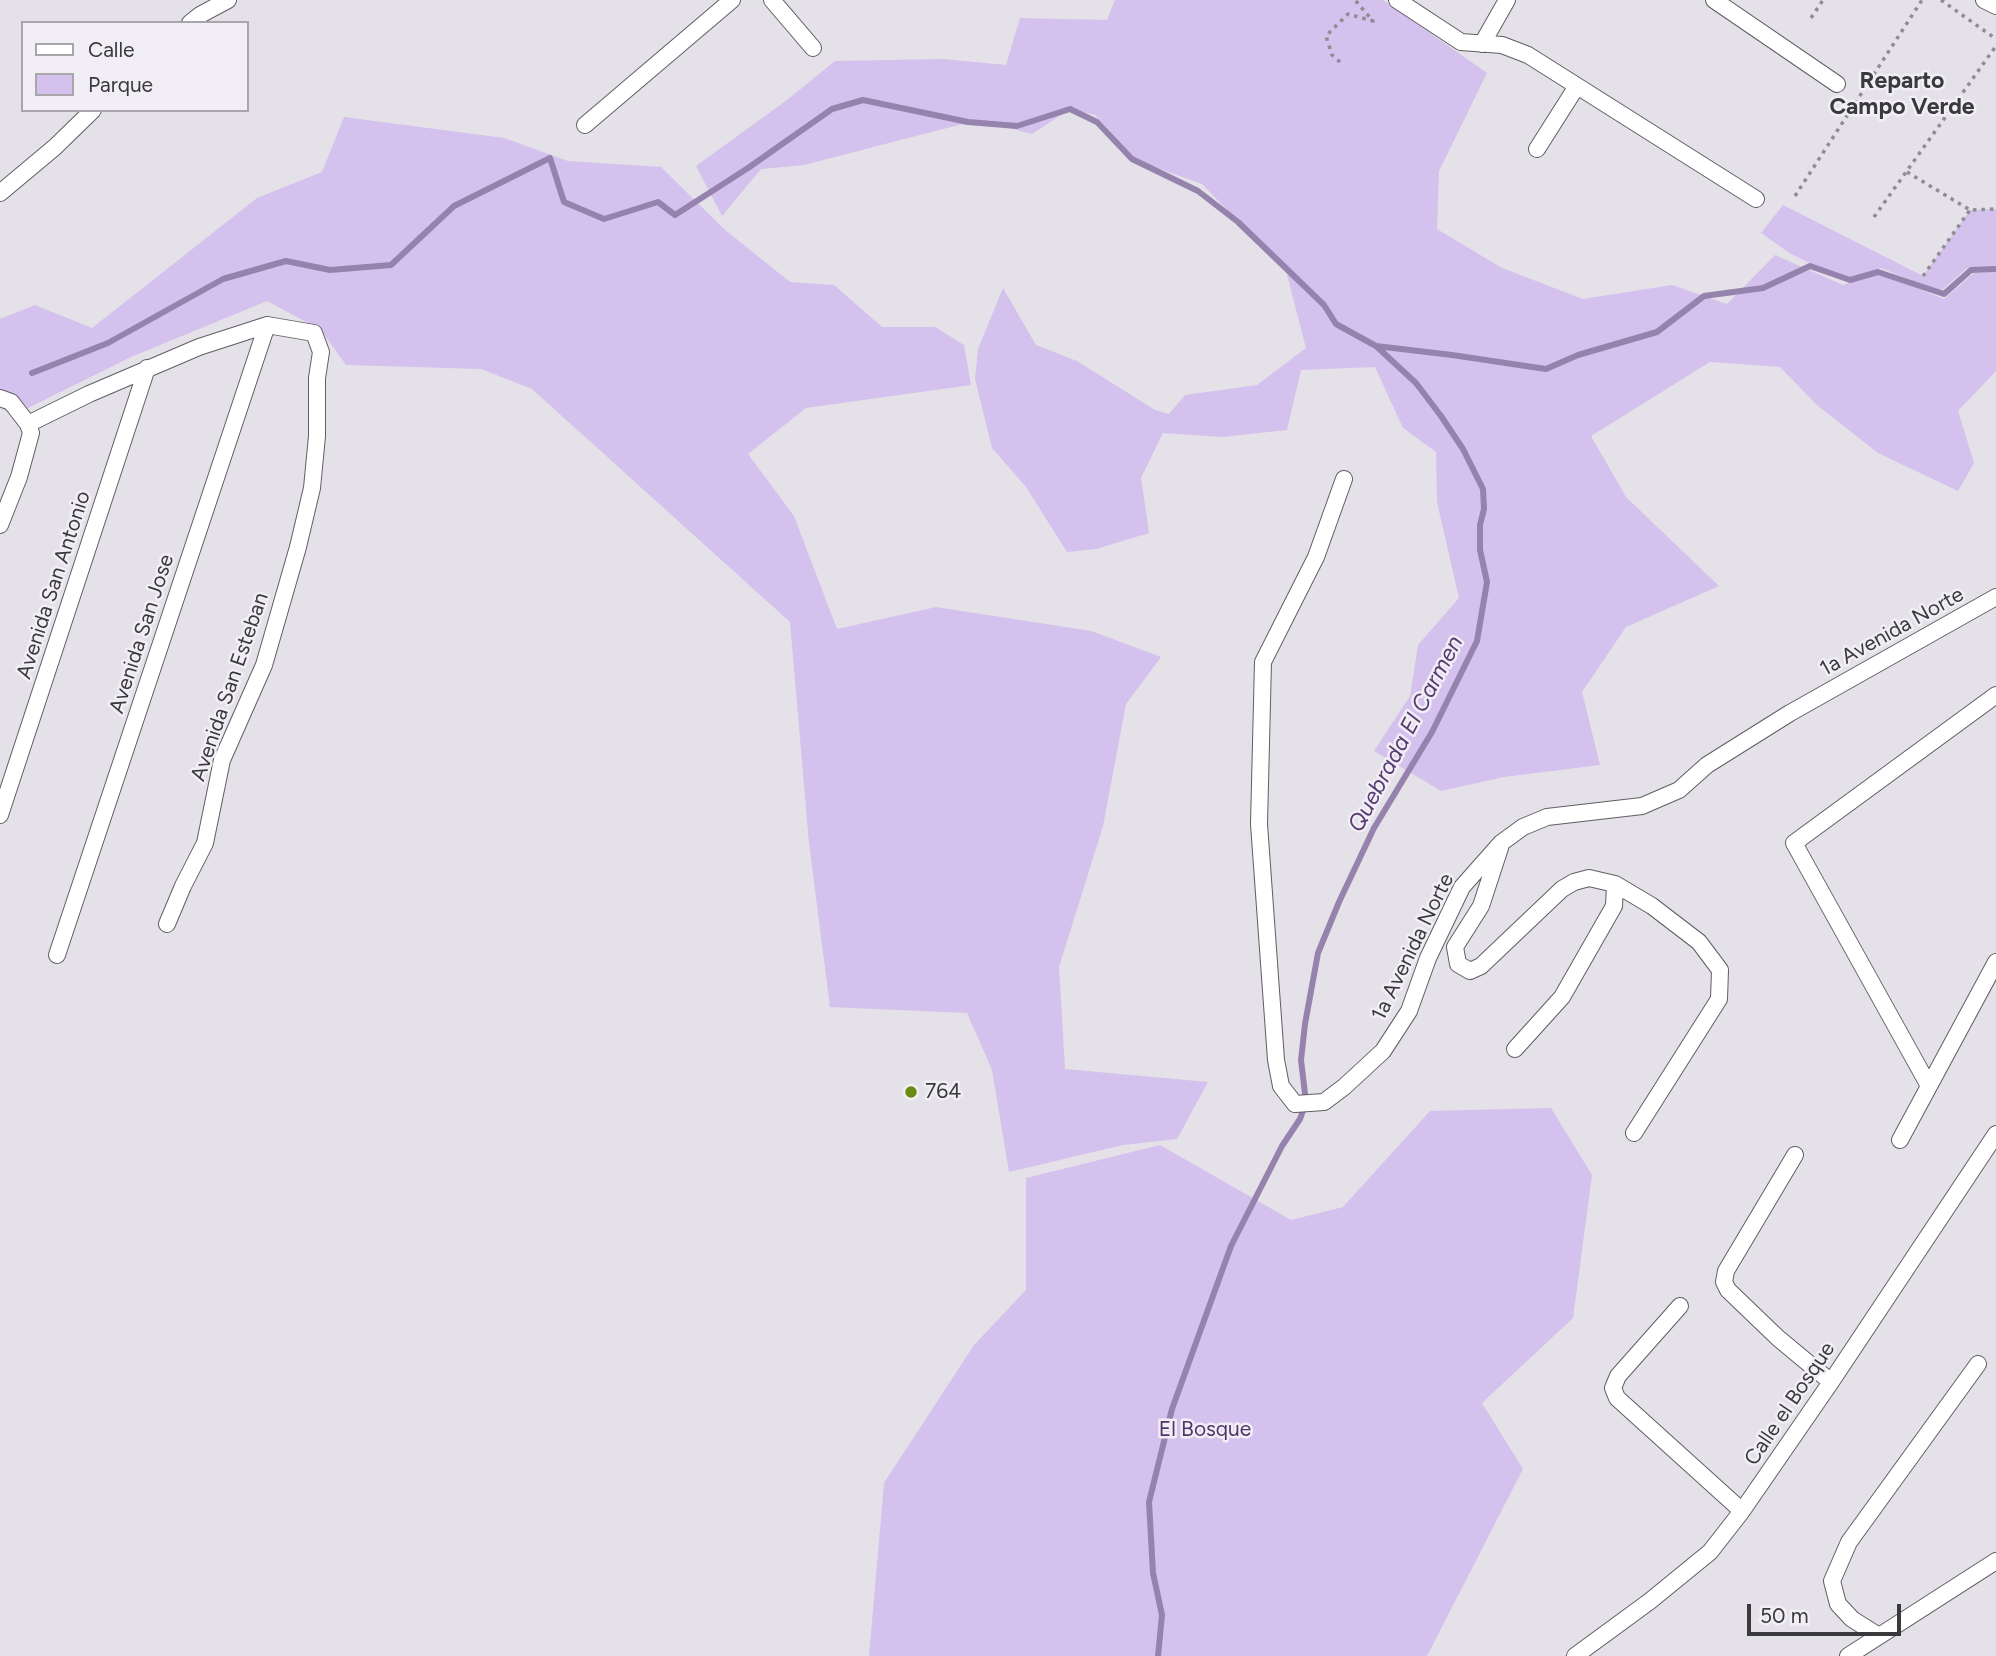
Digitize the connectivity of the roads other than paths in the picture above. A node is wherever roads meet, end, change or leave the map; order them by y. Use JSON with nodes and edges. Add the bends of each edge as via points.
{"nodes":[{"id":1,"x":228,"y":0,"type":"edge"},
{"id":2,"x":732,"y":0,"type":"edge"},
{"id":3,"x":772,"y":0,"type":"edge"},
{"id":4,"x":1397,"y":0,"type":"edge"},
{"id":5,"x":1507,"y":0,"type":"edge"},
{"id":6,"x":1714,"y":0,"type":"edge"},
{"id":7,"x":1984,"y":0,"type":"edge"},
{"id":8,"x":1996,"y":6,"type":"edge"},
{"id":9,"x":192,"y":21,"type":"edge"},
{"id":10,"x":1482,"y":44,"type":"junction"},
{"id":11,"x":813,"y":48,"type":"dead end"},
{"id":12,"x":1838,"y":84,"type":"dead end"},
{"id":13,"x":1577,"y":86,"type":"junction"},
{"id":14,"x":91,"y":112,"type":"edge"},
{"id":15,"x":585,"y":125,"type":"dead end"},
{"id":16,"x":1537,"y":149,"type":"dead end"},
{"id":17,"x":0,"y":193,"type":"edge"},
{"id":18,"x":1756,"y":199,"type":"dead end"},
{"id":19,"x":267,"y":325,"type":"junction"},
{"id":20,"x":147,"y":368,"type":"junction"},
{"id":21,"x":0,"y":398,"type":"edge"},
{"id":22,"x":28,"y":424,"type":"junction"},
{"id":23,"x":1344,"y":479,"type":"dead end"},
{"id":24,"x":0,"y":525,"type":"edge"},
{"id":25,"x":1996,"y":597,"type":"edge"},
{"id":26,"x":1996,"y":695,"type":"edge"},
{"id":27,"x":0,"y":816,"type":"edge"},
{"id":28,"x":1501,"y":843,"type":"junction"},
{"id":29,"x":1615,"y":884,"type":"junction"},
{"id":30,"x":167,"y":925,"type":"dead end"},
{"id":31,"x":57,"y":955,"type":"dead end"},
{"id":32,"x":1996,"y":962,"type":"edge"},
{"id":33,"x":1515,"y":1049,"type":"dead end"},
{"id":34,"x":1929,"y":1086,"type":"junction"},
{"id":35,"x":1634,"y":1133,"type":"dead end"},
{"id":36,"x":1996,"y":1134,"type":"edge"},
{"id":37,"x":1900,"y":1140,"type":"dead end"},
{"id":38,"x":1795,"y":1155,"type":"dead end"},
{"id":39,"x":1680,"y":1306,"type":"dead end"},
{"id":40,"x":1978,"y":1364,"type":"dead end"},
{"id":41,"x":1831,"y":1382,"type":"junction"},
{"id":42,"x":1742,"y":1511,"type":"junction"},
{"id":43,"x":1996,"y":1561,"type":"edge"},
{"id":44,"x":1879,"y":1636,"type":"junction"},
{"id":45,"x":1574,"y":1656,"type":"edge"},
{"id":46,"x":1848,"y":1656,"type":"edge"}],
"edges":[{"from":1,"to":9,"type":"street"},
{"from":2,"to":15,"type":"street"},
{"from":3,"to":11,"type":"street"},
{"from":4,"to":10,"type":"street","via":[[1461,42]]},
{"from":5,"to":10,"type":"street"},
{"from":6,"to":12,"type":"street"},
{"from":7,"to":8,"type":"street"},
{"from":10,"to":13,"type":"street","via":[[1502,45],[1528,55]]},
{"from":13,"to":16,"type":"street"},
{"from":13,"to":18,"type":"street"},
{"from":14,"to":17,"type":"street"},
{"from":19,"to":20,"type":"street"},
{"from":19,"to":30,"type":"street","name":"Avenida San Esteban","via":[[314,333],[321,352],[312,488],[264,665],[222,760],[205,843]]},
{"from":19,"to":31,"type":"street","name":"Avenida San Jose"},
{"from":20,"to":22,"type":"street"},
{"from":20,"to":27,"type":"street","name":"Avenida San Antonio"},
{"from":21,"to":22,"type":"street","via":[[11,402]]},
{"from":22,"to":24,"type":"street","via":[[29,444]]},
{"from":23,"to":28,"type":"street","name":"1a Avenida Norte","via":[[1316,557],[1263,662],[1259,824],[1276,1059],[1280,1086],[1295,1104],[1324,1102],[1383,1051],[1409,1011],[1462,887]]},
{"from":25,"to":28,"type":"street","name":"1a Avenida Norte","via":[[1790,713],[1707,765],[1679,790],[1642,806],[1547,817]]},
{"from":26,"to":34,"type":"street","via":[[1794,843]]},
{"from":28,"to":29,"type":"street","via":[[1481,906],[1455,947],[1458,964],[1470,971],[1481,966],[1562,889],[1589,878]]},
{"from":29,"to":33,"type":"street","via":[[1614,906],[1562,997]]},
{"from":29,"to":35,"type":"street","via":[[1699,942],[1720,970],[1719,999]]},
{"from":32,"to":34,"type":"street"},
{"from":34,"to":37,"type":"street"},
{"from":36,"to":41,"type":"street","name":"Calle el Bosque"},
{"from":38,"to":41,"type":"street","via":[[1726,1271],[1724,1282],[1777,1338]]},
{"from":39,"to":42,"type":"street","via":[[1612,1388],[1617,1398]]},
{"from":40,"to":44,"type":"street","via":[[1849,1542],[1832,1581],[1838,1604]]},
{"from":41,"to":42,"type":"street","name":"Calle el Bosque"},
{"from":42,"to":45,"type":"street","name":"Calle el Bosque","via":[[1710,1552]]},
{"from":43,"to":44,"type":"street"},
{"from":44,"to":46,"type":"street"}]}
